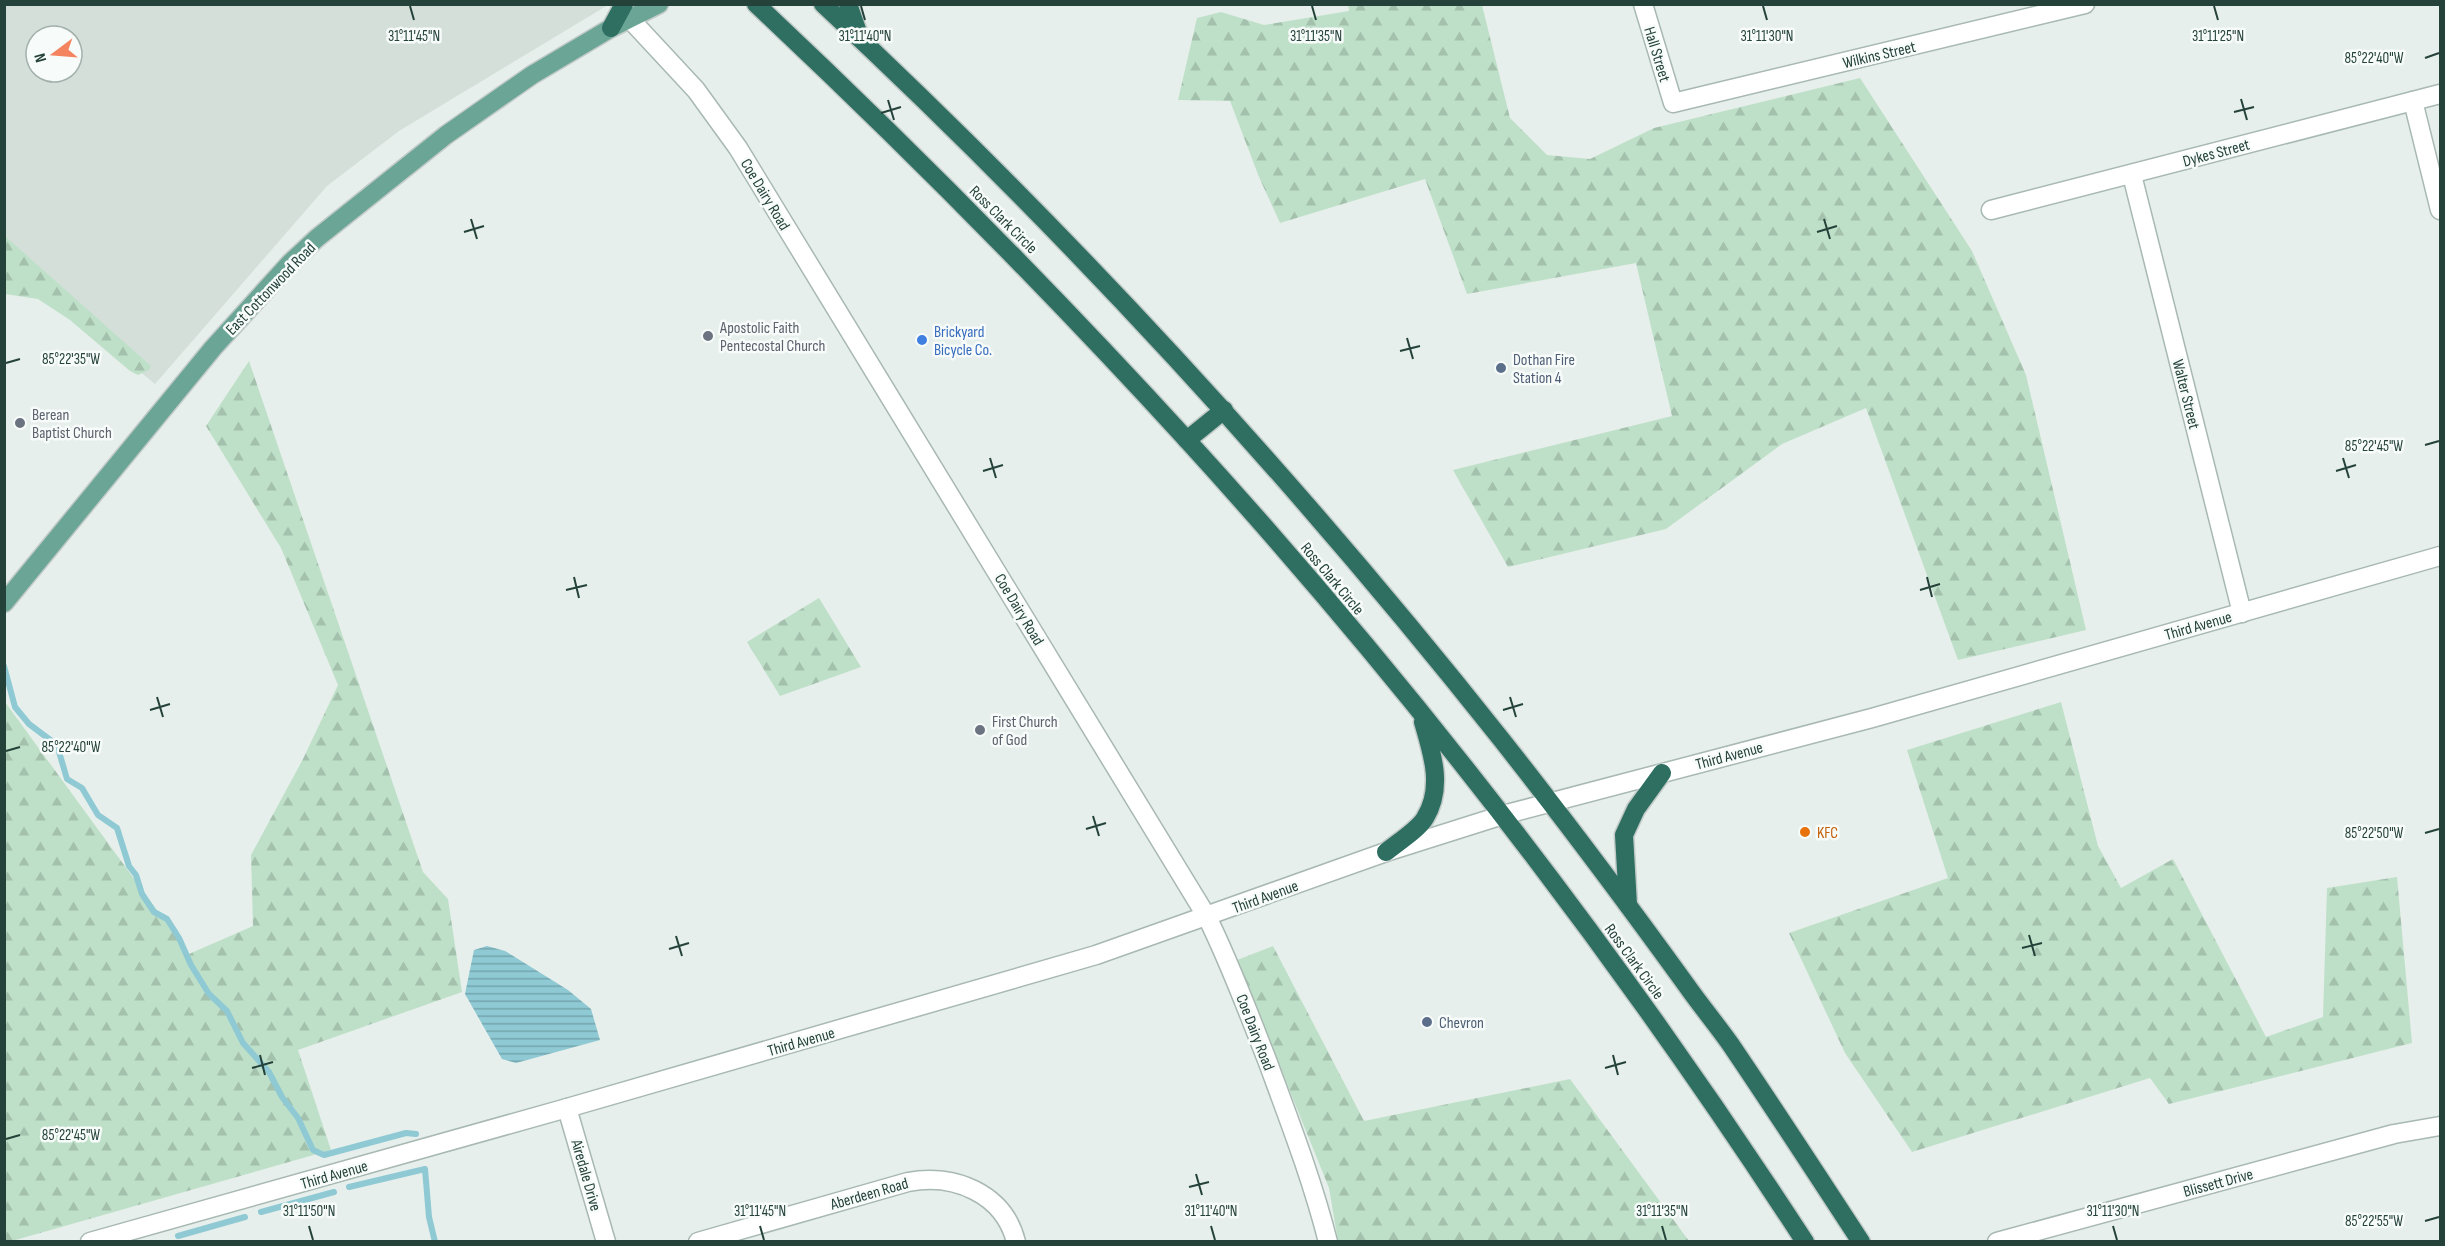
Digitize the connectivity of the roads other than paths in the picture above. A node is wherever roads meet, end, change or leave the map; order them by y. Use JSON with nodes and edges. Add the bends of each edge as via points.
{"nodes":[{"id":1,"x":659,"y":4,"type":"edge"},
{"id":2,"x":756,"y":4,"type":"edge"},
{"id":3,"x":823,"y":4,"type":"edge"},
{"id":4,"x":848,"y":4,"type":"edge"},
{"id":5,"x":1643,"y":4,"type":"edge"},
{"id":6,"x":2085,"y":4,"type":"edge"},
{"id":7,"x":627,"y":12,"type":"edge"},
{"id":8,"x":611,"y":28,"type":"joint"},
{"id":9,"x":861,"y":39,"type":"junction"},
{"id":10,"x":2440,"y":94,"type":"edge"},
{"id":11,"x":2413,"y":101,"type":"junction"},
{"id":12,"x":1673,"y":103,"type":"joint"},
{"id":13,"x":2132,"y":175,"type":"junction"},
{"id":14,"x":1992,"y":210,"type":"dead end"},
{"id":15,"x":2440,"y":210,"type":"edge"},
{"id":16,"x":1224,"y":410,"type":"junction"},
{"id":17,"x":1187,"y":440,"type":"junction"},
{"id":18,"x":2440,"y":555,"type":"edge"},
{"id":19,"x":4,"y":603,"type":"edge"},
{"id":20,"x":2242,"y":613,"type":"junction"},
{"id":21,"x":1421,"y":714,"type":"junction"},
{"id":22,"x":1662,"y":773,"type":"junction"},
{"id":23,"x":1551,"y":802,"type":"junction"},
{"id":24,"x":1503,"y":815,"type":"junction"},
{"id":25,"x":1386,"y":852,"type":"junction"},
{"id":26,"x":1628,"y":904,"type":"junction"},
{"id":27,"x":1207,"y":917,"type":"junction"},
{"id":28,"x":567,"y":1108,"type":"junction"},
{"id":29,"x":2440,"y":1126,"type":"edge"},
{"id":30,"x":90,"y":1242,"type":"edge"},
{"id":31,"x":606,"y":1242,"type":"edge"},
{"id":32,"x":698,"y":1242,"type":"edge"},
{"id":33,"x":1016,"y":1242,"type":"edge"},
{"id":34,"x":1328,"y":1242,"type":"edge"},
{"id":35,"x":1805,"y":1242,"type":"edge"},
{"id":36,"x":1861,"y":1242,"type":"edge"},
{"id":37,"x":1997,"y":1242,"type":"edge"}],
"edges":[{"from":1,"to":7,"type":"main road"},
{"from":2,"to":17,"type":"highway","name":"Ross Clark Circle","via":[[950,192]]},
{"from":3,"to":9,"type":"highway","name":"Ross Clark Circle"},
{"from":4,"to":9,"type":"highway"},
{"from":5,"to":12,"type":"street","name":"Hall Street"},
{"from":6,"to":12,"type":"street","name":"Wilkins Street"},
{"from":7,"to":8,"type":"highway"},
{"from":7,"to":27,"type":"street","name":"Coe Dairy Road","via":[[696,90],[738,148]]},
{"from":8,"to":19,"type":"main road","name":"East Cottonwood Road","via":[[532,75],[446,135],[290,263],[213,348]]},
{"from":9,"to":16,"type":"highway","name":"Ross Clark Circle","via":[[954,127]]},
{"from":10,"to":11,"type":"street","name":"Dykes Street"},
{"from":11,"to":13,"type":"street","name":"Dykes Street"},
{"from":11,"to":15,"type":"street"},
{"from":13,"to":14,"type":"street","name":"Dykes Street"},
{"from":13,"to":20,"type":"street","name":"Walter Street"},
{"from":16,"to":17,"type":"highway"},
{"from":16,"to":23,"type":"highway","name":"Ross Clark Circle","via":[[1332,533]]},
{"from":17,"to":21,"type":"highway","name":"Ross Clark Circle"},
{"from":18,"to":20,"type":"street","name":"Third Avenue"},
{"from":20,"to":22,"type":"street","name":"Third Avenue"},
{"from":21,"to":24,"type":"highway","name":"Ross Clark Circle"},
{"from":21,"to":25,"type":"highway","via":[[1434,760],[1436,793],[1425,819]]},
{"from":22,"to":23,"type":"street","name":"Third Avenue"},
{"from":22,"to":26,"type":"highway","via":[[1636,809],[1624,835]]},
{"from":23,"to":24,"type":"street","name":"Third Avenue"},
{"from":23,"to":26,"type":"highway","name":"Ross Clark Circle"},
{"from":24,"to":25,"type":"street","name":"Third Avenue"},
{"from":24,"to":35,"type":"highway","name":"Ross Clark Circle","via":[[1686,1066]]},
{"from":25,"to":27,"type":"street","name":"Third Avenue"},
{"from":26,"to":36,"type":"highway","name":"Ross Clark Circle","via":[[1730,1044]]},
{"from":27,"to":28,"type":"street","name":"Third Avenue","via":[[1096,955]]},
{"from":27,"to":34,"type":"street","name":"Coe Dairy Road","via":[[1229,963],[1290,1121]]},
{"from":28,"to":30,"type":"street","name":"Third Avenue"},
{"from":28,"to":31,"type":"street","name":"Airedale Drive"},
{"from":29,"to":37,"type":"street","name":"Blissett Drive","via":[[2394,1134]]},
{"from":32,"to":33,"type":"street","name":"Aberdeen Road","via":[[908,1182],[938,1179],[967,1185],[991,1201],[1009,1224]]}]}
